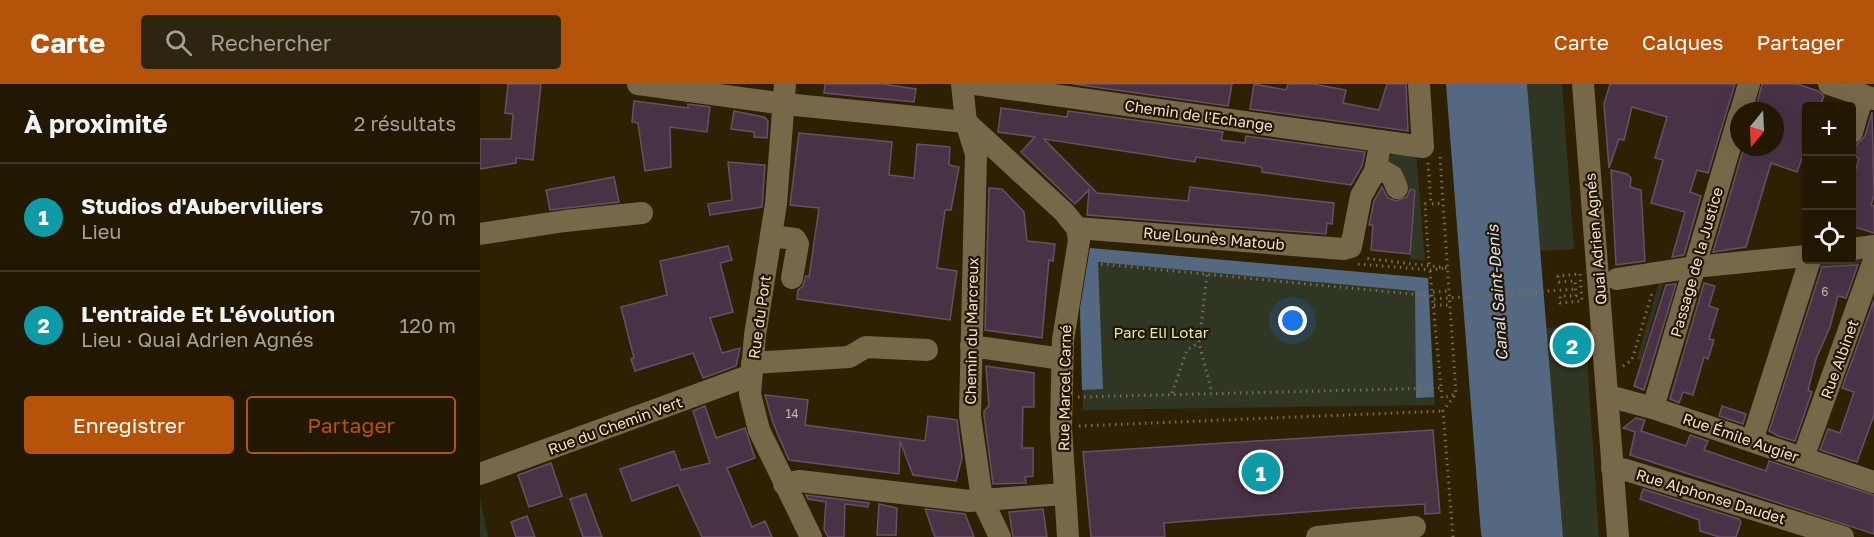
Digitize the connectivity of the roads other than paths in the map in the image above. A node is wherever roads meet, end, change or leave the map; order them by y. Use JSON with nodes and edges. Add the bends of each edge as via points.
{"nodes":[{"id":1,"x":638,"y":84,"type":"edge"},
{"id":2,"x":962,"y":84,"type":"edge"},
{"id":3,"x":975,"y":84,"type":"edge"},
{"id":4,"x":1419,"y":84,"type":"edge"},
{"id":5,"x":1583,"y":84,"type":"edge"},
{"id":6,"x":1749,"y":84,"type":"edge"},
{"id":7,"x":1829,"y":84,"type":"edge"},
{"id":8,"x":785,"y":94,"type":"edge"},
{"id":9,"x":1869,"y":97,"type":"edge"},
{"id":10,"x":1744,"y":102,"type":"edge"},
{"id":11,"x":1856,"y":122,"type":"edge"},
{"id":12,"x":969,"y":123,"type":"junction"},
{"id":13,"x":1381,"y":141,"type":"junction"},
{"id":14,"x":1730,"y":146,"type":"edge"},
{"id":15,"x":1376,"y":167,"type":"junction"},
{"id":16,"x":1397,"y":188,"type":"dead end"},
{"id":17,"x":642,"y":213,"type":"dead end"},
{"id":18,"x":480,"y":234,"type":"edge"},
{"id":19,"x":1078,"y":234,"type":"junction"},
{"id":20,"x":771,"y":236,"type":"junction"},
{"id":21,"x":1874,"y":246,"type":"edge"},
{"id":22,"x":1856,"y":248,"type":"edge"},
{"id":23,"x":1802,"y":256,"type":"edge"},
{"id":24,"x":1874,"y":260,"type":"edge"},
{"id":25,"x":1809,"y":264,"type":"edge"},
{"id":26,"x":1694,"y":267,"type":"junction"},
{"id":27,"x":792,"y":278,"type":"dead end"},
{"id":28,"x":1617,"y":279,"type":"dead end"},
{"id":29,"x":971,"y":346,"type":"junction"},
{"id":30,"x":927,"y":350,"type":"dead end"},
{"id":31,"x":1062,"y":358,"type":"junction"},
{"id":32,"x":751,"y":369,"type":"junction"},
{"id":33,"x":1606,"y":387,"type":"junction"},
{"id":34,"x":1653,"y":408,"type":"junction"},
{"id":35,"x":1752,"y":441,"type":"junction"},
{"id":36,"x":1803,"y":458,"type":"junction"},
{"id":37,"x":1612,"y":468,"type":"junction"},
{"id":38,"x":480,"y":474,"type":"edge"},
{"id":39,"x":1874,"y":482,"type":"edge"},
{"id":40,"x":784,"y":484,"type":"junction"},
{"id":41,"x":1064,"y":494,"type":"junction"},
{"id":42,"x":982,"y":500,"type":"junction"},
{"id":43,"x":1415,"y":527,"type":"dead end"},
{"id":44,"x":811,"y":537,"type":"edge"},
{"id":45,"x":1000,"y":537,"type":"edge"},
{"id":46,"x":1068,"y":537,"type":"edge"},
{"id":47,"x":1317,"y":537,"type":"edge"},
{"id":48,"x":1618,"y":537,"type":"edge"},
{"id":49,"x":1843,"y":537,"type":"edge"}],
"edges":[{"from":1,"to":8,"type":"street"},
{"from":2,"to":12,"type":"street","name":"Chemin du Marcreux"},
{"from":3,"to":13,"type":"street","name":"Chemin de l'Echange"},
{"from":4,"to":13,"type":"street","name":"Chemin de l'Echange","via":[[1423,147]]},
{"from":5,"to":33,"type":"street","name":"Quai Adrien Agnés"},
{"from":6,"to":10,"type":"street"},
{"from":7,"to":9,"type":"street"},
{"from":8,"to":12,"type":"street"},
{"from":8,"to":20,"type":"street","name":"Rue du Port"},
{"from":9,"to":11,"type":"street"},
{"from":12,"to":19,"type":"street"},
{"from":12,"to":29,"type":"street","name":"Chemin du Marcreux","via":[[976,154]]},
{"from":13,"to":15,"type":"street"},
{"from":14,"to":26,"type":"street","name":"Passage de la Justice"},
{"from":15,"to":16,"type":"street","via":[[1392,176]]},
{"from":15,"to":19,"type":"street","name":"Rue Lounès Matoub","via":[[1361,196],[1351,247],[1344,249]]},
{"from":17,"to":18,"type":"street"},
{"from":19,"to":31,"type":"street","name":"Rue Marcel Carné"},
{"from":20,"to":27,"type":"street","via":[[795,239],[798,244]]},
{"from":20,"to":32,"type":"street","name":"Rue du Port"},
{"from":21,"to":22,"type":"street"},
{"from":23,"to":26,"type":"street"},
{"from":24,"to":36,"type":"street","name":"Rue Albinet"},
{"from":25,"to":35,"type":"street"},
{"from":26,"to":28,"type":"street"},
{"from":26,"to":34,"type":"street","name":"Passage de la Justice"},
{"from":29,"to":31,"type":"street"},
{"from":29,"to":42,"type":"street","name":"Chemin du Marcreux","via":[[970,416]]},
{"from":30,"to":32,"type":"street","name":"Rue du Chemin Vert","via":[[866,346],[849,357]]},
{"from":31,"to":41,"type":"street","name":"Rue Marcel Carné"},
{"from":32,"to":38,"type":"street","name":"Rue du Chemin Vert"},
{"from":32,"to":40,"type":"street","name":"Rue du Port","via":[[750,394],[759,430]]},
{"from":33,"to":34,"type":"street","name":"Rue Émile Augier"},
{"from":33,"to":37,"type":"street","name":"Quai Adrien Agnés"},
{"from":34,"to":35,"type":"street","name":"Rue Émile Augier"},
{"from":35,"to":36,"type":"street","name":"Rue Émile Augier"},
{"from":36,"to":39,"type":"street","name":"Rue Émile Augier"},
{"from":37,"to":48,"type":"street","name":"Quai Adrien Agnés"},
{"from":37,"to":49,"type":"street","name":"Rue Alphonse Daudet"},
{"from":40,"to":42,"type":"street","via":[[799,480]]},
{"from":40,"to":44,"type":"street","name":"Rue du Port"},
{"from":41,"to":42,"type":"street"},
{"from":41,"to":46,"type":"street","name":"Rue Marcel Carné"},
{"from":42,"to":45,"type":"street","name":"Chemin du Marcreux"},
{"from":43,"to":47,"type":"street"}]}
